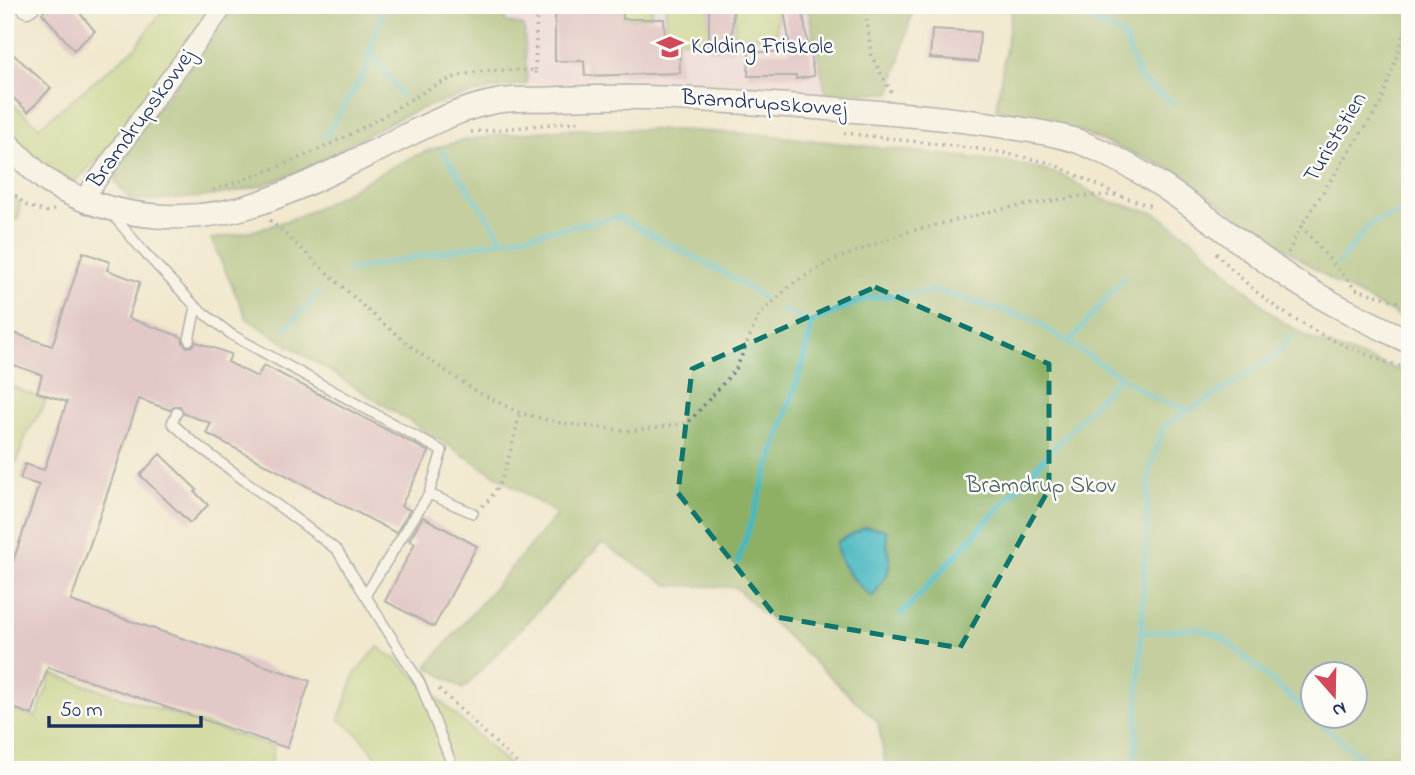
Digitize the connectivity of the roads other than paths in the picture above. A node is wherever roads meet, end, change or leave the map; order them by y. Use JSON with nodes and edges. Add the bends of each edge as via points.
{"nodes":[{"id":1,"x":25,"y":5,"type":"edge"},
{"id":2,"x":31,"y":5,"type":"edge"},
{"id":3,"x":225,"y":5,"type":"edge"},
{"id":4,"x":5,"y":142,"type":"edge"},
{"id":5,"x":83,"y":200,"type":"junction"},
{"id":6,"x":107,"y":208,"type":"junction"},
{"id":7,"x":196,"y":307,"type":"junction"},
{"id":8,"x":189,"y":340,"type":"dead end"},
{"id":9,"x":1410,"y":342,"type":"edge"},
{"id":10,"x":177,"y":412,"type":"dead end"},
{"id":11,"x":429,"y":494,"type":"junction"},
{"id":12,"x":473,"y":513,"type":"road end"},
{"id":13,"x":366,"y":594,"type":"junction"},
{"id":14,"x":454,"y":770,"type":"edge"}],
"edges":[{"from":1,"to":2,"type":"street"},
{"from":3,"to":5,"type":"street","name":"Bramdrupskovvej"},
{"from":4,"to":5,"type":"street","name":"Bramdrupskovvej","via":[[46,180]]},
{"from":5,"to":6,"type":"street","name":"Bramdrupskovvej"},
{"from":6,"to":7,"type":"lane"},
{"from":6,"to":9,"type":"street","name":"Bramdrupskovvej","via":[[174,217],[260,203],[415,131],[498,101],[688,98],[910,115],[987,123],[1078,141],[1153,180],[1279,271]]},
{"from":7,"to":8,"type":"lane"},
{"from":7,"to":11,"type":"lane","via":[[232,335],[442,451]]},
{"from":10,"to":13,"type":"lane","via":[[172,423],[338,550]]},
{"from":11,"to":12,"type":"lane"},
{"from":11,"to":13,"type":"lane"},
{"from":13,"to":14,"type":"lane","via":[[420,683]]}]}
